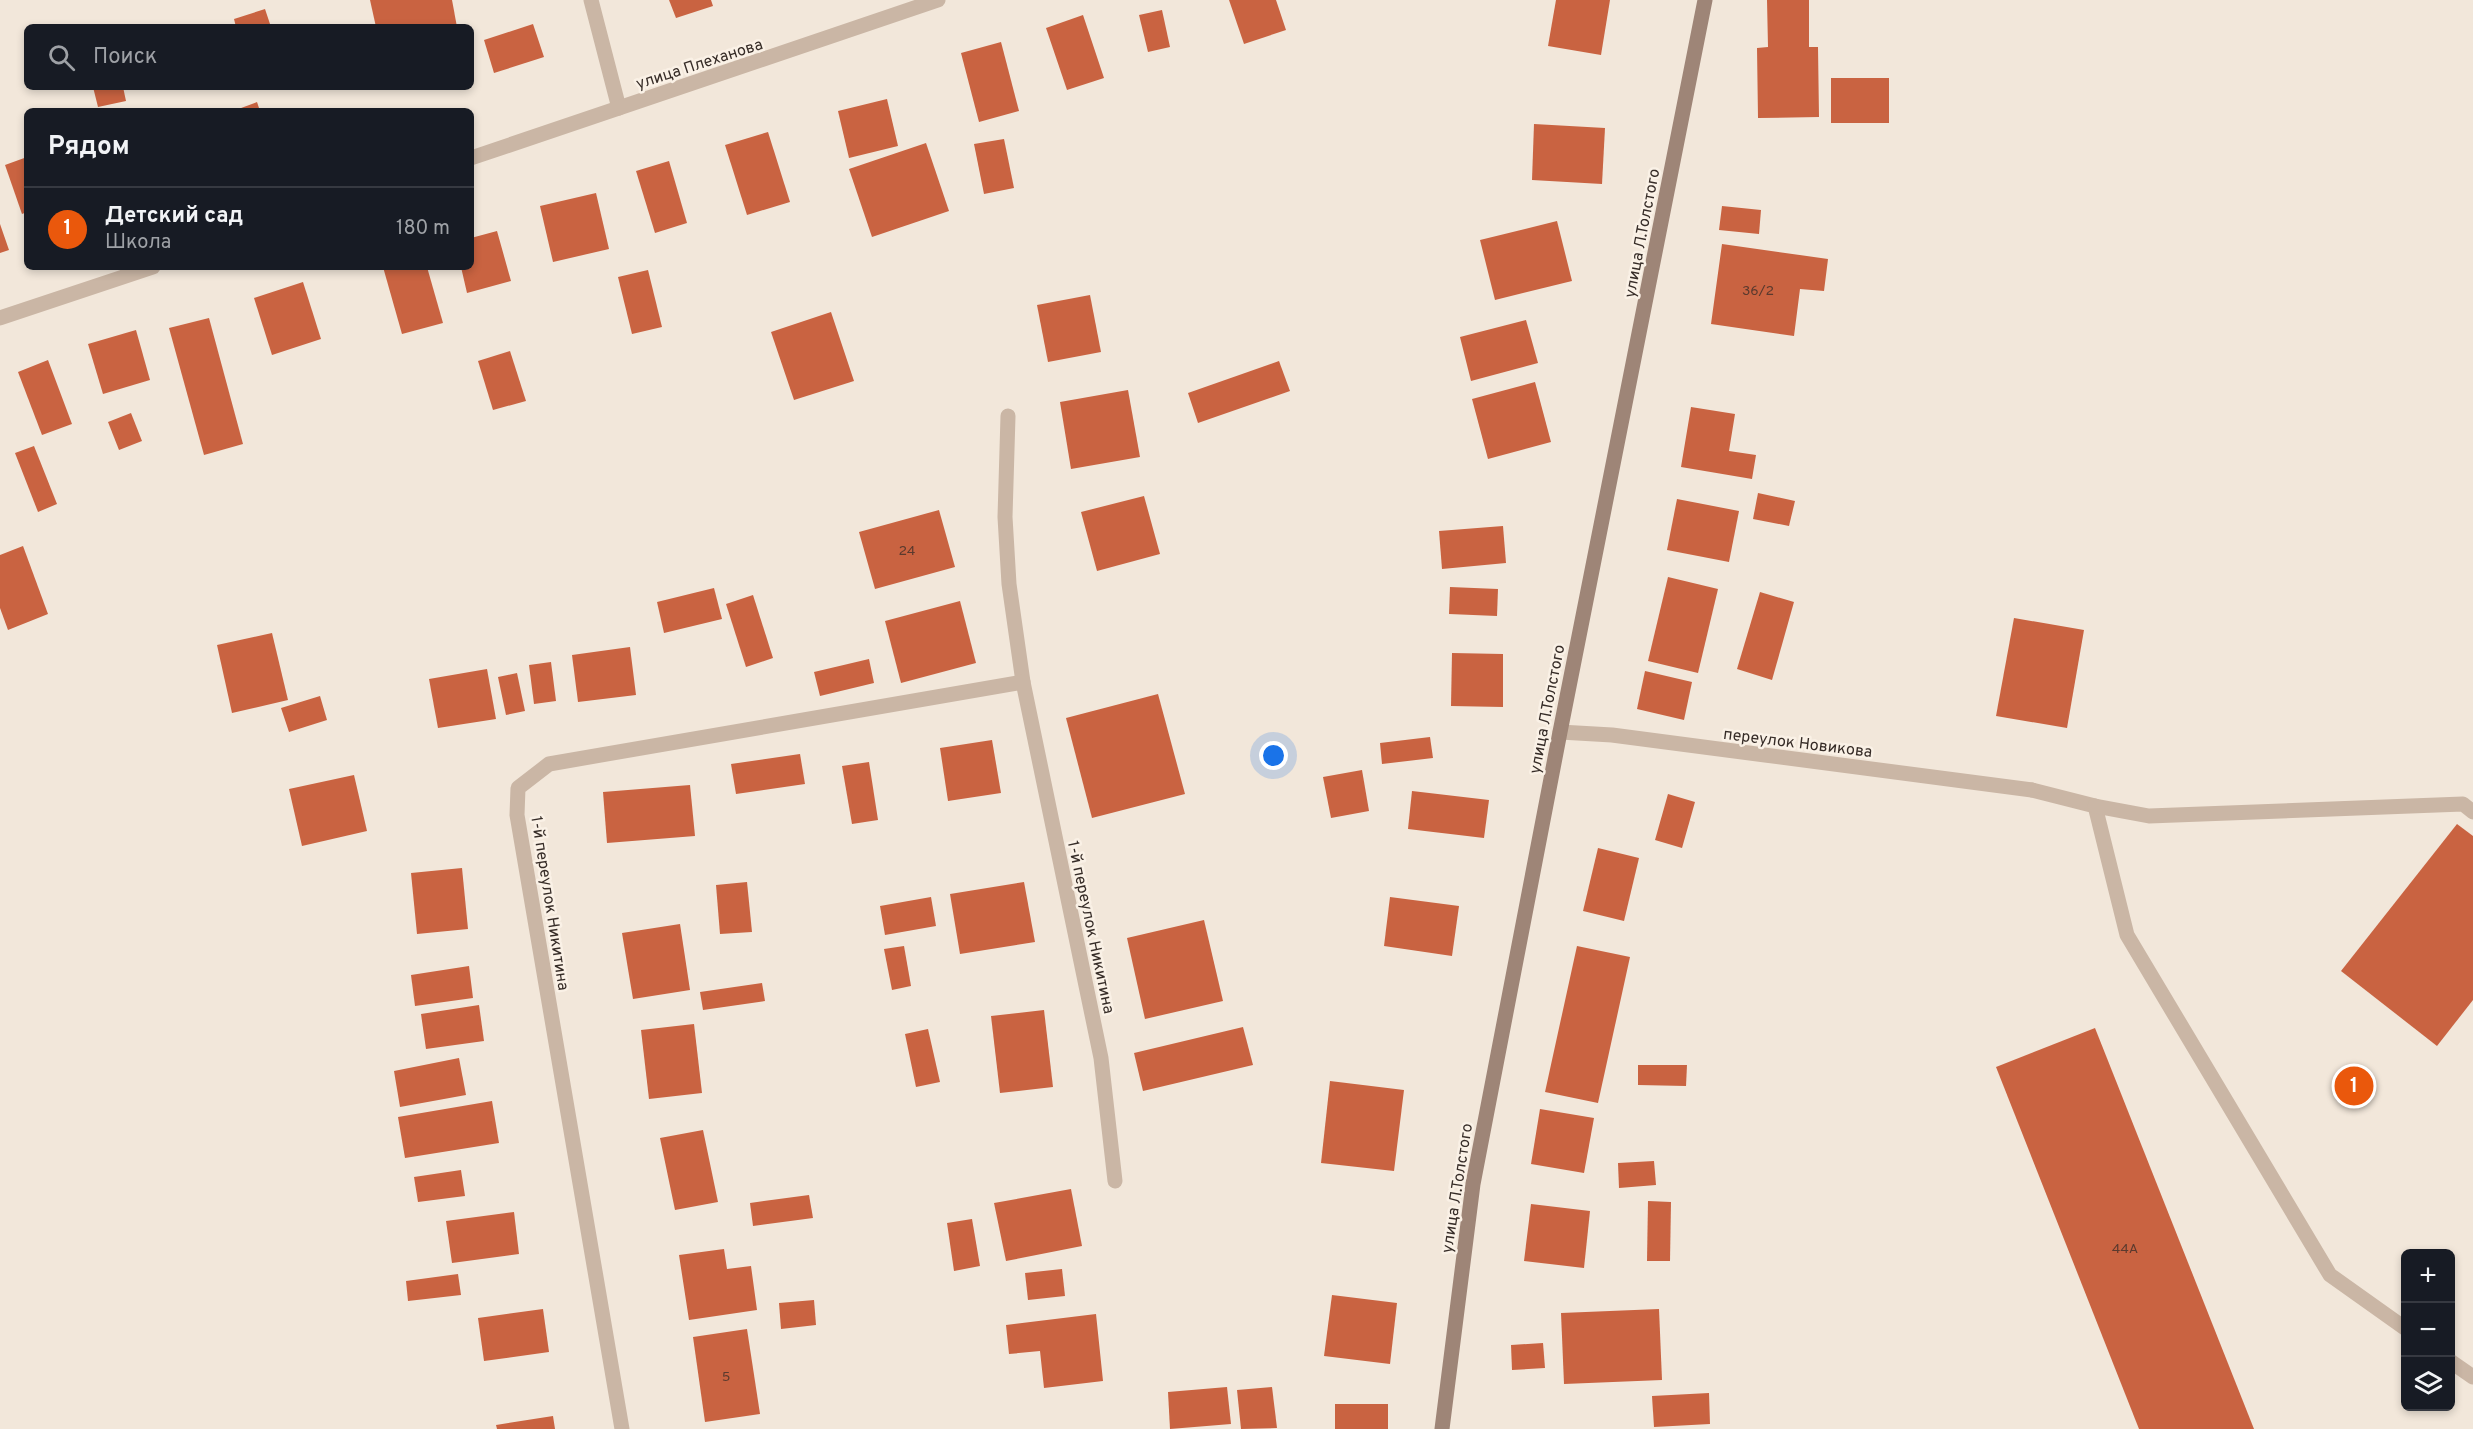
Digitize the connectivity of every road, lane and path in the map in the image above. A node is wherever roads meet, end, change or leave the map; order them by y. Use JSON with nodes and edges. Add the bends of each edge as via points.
{"nodes":[{"id":1,"x":591,"y":0,"type":"edge"},
{"id":2,"x":938,"y":0,"type":"edge"},
{"id":3,"x":1705,"y":0,"type":"edge"},
{"id":4,"x":619,"y":108,"type":"junction"},
{"id":5,"x":474,"y":158,"type":"edge"},
{"id":6,"x":144,"y":270,"type":"edge"},
{"id":7,"x":0,"y":318,"type":"edge"},
{"id":8,"x":1008,"y":416,"type":"dead end"},
{"id":9,"x":1023,"y":682,"type":"junction"},
{"id":10,"x":1560,"y":732,"type":"junction"},
{"id":11,"x":2095,"y":806,"type":"junction"},
{"id":12,"x":2473,"y":812,"type":"edge"},
{"id":13,"x":1114,"y":1181,"type":"dead end"},
{"id":14,"x":2401,"y":1325,"type":"edge"},
{"id":15,"x":2455,"y":1364,"type":"edge"},
{"id":16,"x":2473,"y":1377,"type":"edge"},
{"id":17,"x":622,"y":1429,"type":"edge"},
{"id":18,"x":1443,"y":1429,"type":"edge"}],
"edges":[{"from":1,"to":4,"type":"street"},
{"from":2,"to":4,"type":"street","name":"улица Плеханова"},
{"from":3,"to":10,"type":"street","name":"улица Л.Толстого"},
{"from":4,"to":5,"type":"street","name":"улица Плеханова"},
{"from":6,"to":7,"type":"street"},
{"from":8,"to":9,"type":"street","name":"1-й переулок Никитина","via":[[1008,573]]},
{"from":9,"to":13,"type":"street","name":"1-й переулок Никитина","via":[[1101,1058]]},
{"from":9,"to":17,"type":"street","name":"1-й переулок Никитина","via":[[549,764],[518,788],[517,815]]},
{"from":10,"to":11,"type":"street","name":"переулок Новикова","via":[[1612,735],[2032,790]]},
{"from":10,"to":18,"type":"street","name":"улица Л.Толстого","via":[[1473,1184]]},
{"from":11,"to":12,"type":"street","name":"переулок Новикова","via":[[2149,816],[2463,804]]},
{"from":11,"to":14,"type":"street","via":[[2127,935],[2330,1275]]},
{"from":15,"to":16,"type":"street"}]}
